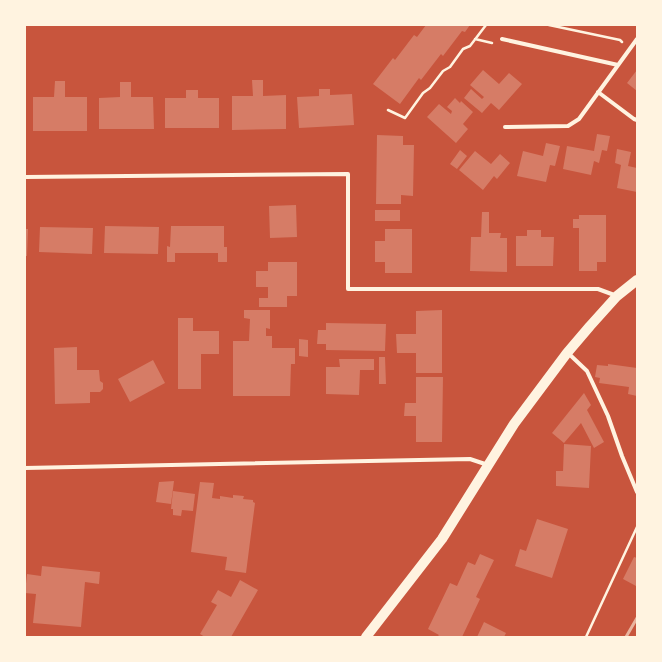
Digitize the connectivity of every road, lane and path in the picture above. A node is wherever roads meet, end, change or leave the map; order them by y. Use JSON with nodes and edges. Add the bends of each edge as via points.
{"nodes":[{"id":1,"x":486,"y":25,"type":"edge"},
{"id":2,"x":549,"y":25,"type":"edge"},
{"id":3,"x":475,"y":39,"type":"junction"},
{"id":4,"x":502,"y":39,"type":"dead end"},
{"id":5,"x":637,"y":39,"type":"edge"},
{"id":6,"x":496,"y":44,"type":"dead end"},
{"id":7,"x":630,"y":48,"type":"junction"},
{"id":8,"x":618,"y":65,"type":"junction"},
{"id":9,"x":598,"y":92,"type":"junction"},
{"id":10,"x":388,"y":110,"type":"dead end"},
{"id":11,"x":637,"y":120,"type":"edge"},
{"id":12,"x":505,"y":127,"type":"dead end"},
{"id":13,"x":25,"y":177,"type":"edge"},
{"id":14,"x":637,"y":280,"type":"edge"},
{"id":15,"x":617,"y":296,"type":"junction"},
{"id":16,"x":567,"y":353,"type":"junction"},
{"id":17,"x":488,"y":465,"type":"junction"},
{"id":18,"x":25,"y":468,"type":"edge"},
{"id":19,"x":637,"y":492,"type":"edge"},
{"id":20,"x":637,"y":526,"type":"edge"},
{"id":21,"x":366,"y":637,"type":"edge"},
{"id":22,"x":586,"y":637,"type":"edge"}],
"edges":[{"from":1,"to":3,"type":"path"},
{"from":2,"to":7,"type":"path","via":[[620,40]]},
{"from":3,"to":6,"type":"path"},
{"from":3,"to":10,"type":"path","via":[[423,93],[405,118]]},
{"from":4,"to":8,"type":"street"},
{"from":5,"to":7,"type":"street"},
{"from":7,"to":8,"type":"street"},
{"from":8,"to":9,"type":"street"},
{"from":9,"to":11,"type":"street"},
{"from":9,"to":12,"type":"street","via":[[579,119],[568,126]]},
{"from":13,"to":15,"type":"street","via":[[348,174],[348,289],[598,289]]},
{"from":14,"to":15,"type":"main road"},
{"from":15,"to":16,"type":"main road"},
{"from":16,"to":17,"type":"main road","via":[[514,424]]},
{"from":16,"to":19,"type":"street","via":[[587,371],[608,416]]},
{"from":17,"to":18,"type":"street","via":[[470,459]]},
{"from":17,"to":21,"type":"main road","via":[[442,539]]},
{"from":20,"to":22,"type":"path"}]}
